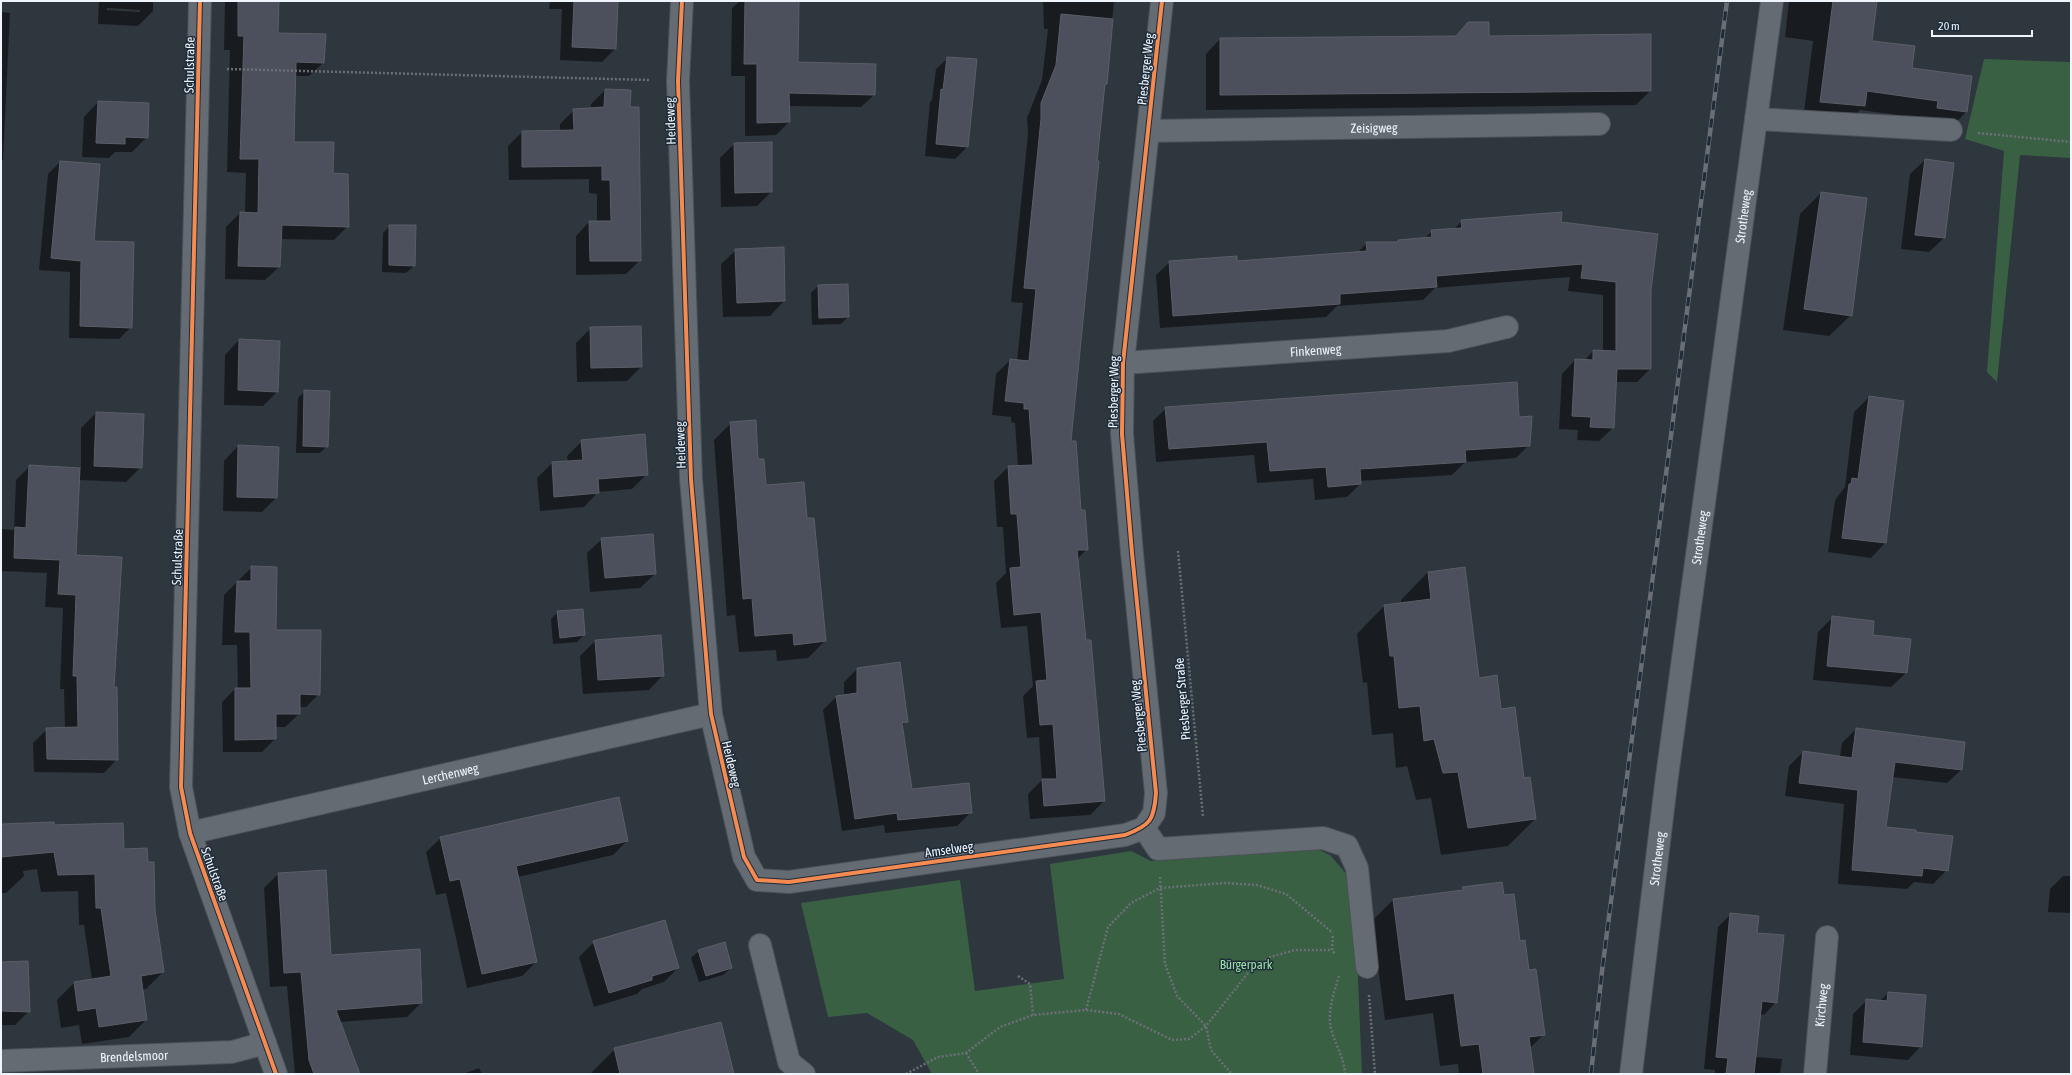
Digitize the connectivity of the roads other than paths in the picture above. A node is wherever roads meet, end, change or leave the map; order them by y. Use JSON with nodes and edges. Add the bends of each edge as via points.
{"nodes":[{"id":1,"x":200,"y":1,"type":"edge"},
{"id":2,"x":682,"y":1,"type":"edge"},
{"id":3,"x":1162,"y":1,"type":"edge"},
{"id":4,"x":1772,"y":1,"type":"edge"},
{"id":5,"x":1756,"y":119,"type":"junction"},
{"id":6,"x":1599,"y":124,"type":"dead end"},
{"id":7,"x":1951,"y":130,"type":"road end"},
{"id":8,"x":1149,"y":131,"type":"junction"},
{"id":9,"x":1507,"y":327,"type":"dead end"},
{"id":10,"x":1123,"y":363,"type":"junction"},
{"id":11,"x":711,"y":714,"type":"junction"},
{"id":12,"x":1144,"y":828,"type":"junction"},
{"id":13,"x":190,"y":832,"type":"junction"},
{"id":14,"x":757,"y":880,"type":"joint"},
{"id":15,"x":1828,"y":937,"type":"dead end"},
{"id":16,"x":760,"y":945,"type":"dead end"},
{"id":17,"x":1367,"y":967,"type":"road end"},
{"id":18,"x":265,"y":1043,"type":"junction"},
{"id":19,"x":1,"y":1061,"type":"edge"},
{"id":20,"x":276,"y":1074,"type":"edge"},
{"id":21,"x":804,"y":1074,"type":"edge"},
{"id":22,"x":1632,"y":1074,"type":"edge"},
{"id":23,"x":1815,"y":1074,"type":"edge"}],
"edges":[{"from":1,"to":13,"type":"street","name":"Schulstraße","via":[[181,787]]},
{"from":2,"to":11,"type":"street","name":"Heideweg","via":[[678,81],[691,479]]},
{"from":3,"to":8,"type":"street","name":"Piesberger Weg"},
{"from":4,"to":5,"type":"street","name":"Strotheweg"},
{"from":5,"to":7,"type":"street"},
{"from":5,"to":22,"type":"street","name":"Strotheweg","via":[[1666,784]]},
{"from":6,"to":8,"type":"street","name":"Zeisigweg"},
{"from":8,"to":10,"type":"street","name":"Piesberger Weg"},
{"from":9,"to":10,"type":"street","name":"Finkenweg","via":[[1448,341]]},
{"from":10,"to":12,"type":"street","name":"Piesberger Weg","via":[[1124,450],[1156,794],[1154,813]]},
{"from":11,"to":13,"type":"street","name":"Lerchenweg"},
{"from":11,"to":14,"type":"street","name":"Heideweg","via":[[744,857]]},
{"from":12,"to":14,"type":"street","name":"Amselweg","via":[[1125,835],[789,882]]},
{"from":12,"to":17,"type":"street","via":[[1158,849],[1324,838],[1347,846],[1357,868]]},
{"from":13,"to":18,"type":"street","name":"Schulstraße"},
{"from":15,"to":23,"type":"street","name":"Kirchweg"},
{"from":16,"to":21,"type":"street","via":[[790,1062]]},
{"from":18,"to":19,"type":"street","name":"Brendelsmoor","via":[[232,1052]]},
{"from":18,"to":20,"type":"street","name":"Schulstraße"}]}
